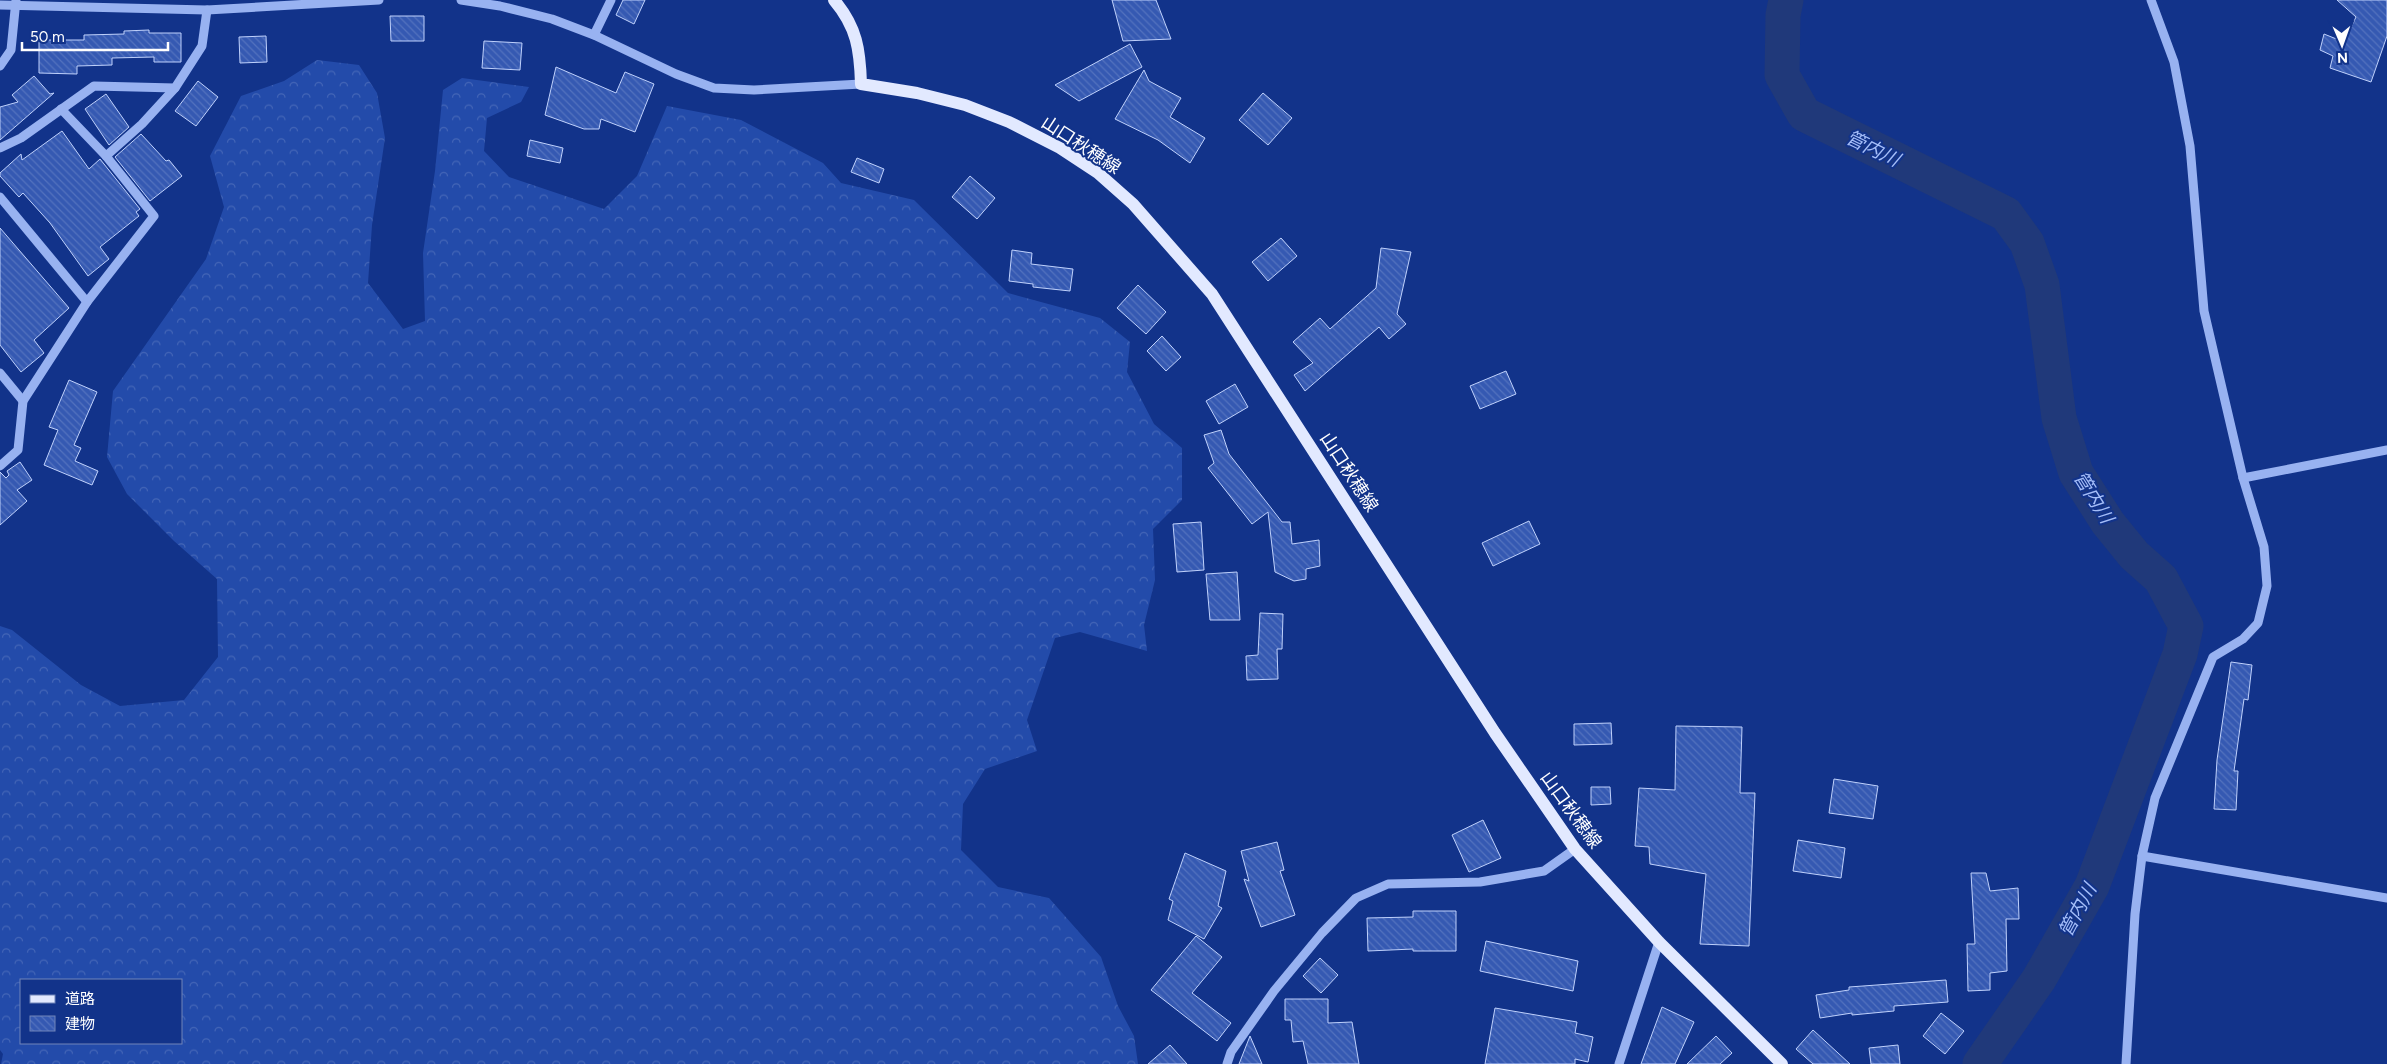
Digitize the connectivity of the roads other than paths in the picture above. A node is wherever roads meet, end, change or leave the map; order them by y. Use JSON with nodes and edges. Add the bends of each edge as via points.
{"nodes":[{"id":1,"x":379,"y":0,"type":"edge"},
{"id":2,"x":461,"y":0,"type":"edge"},
{"id":3,"x":611,"y":0,"type":"edge"},
{"id":4,"x":834,"y":0,"type":"edge"},
{"id":5,"x":2151,"y":0,"type":"edge"},
{"id":6,"x":16,"y":3,"type":"edge"},
{"id":7,"x":289,"y":3,"type":"edge"},
{"id":8,"x":0,"y":5,"type":"edge"},
{"id":9,"x":207,"y":10,"type":"junction"},
{"id":10,"x":594,"y":35,"type":"junction"},
{"id":11,"x":0,"y":66,"type":"edge"},
{"id":12,"x":861,"y":84,"type":"junction"},
{"id":13,"x":175,"y":88,"type":"junction"},
{"id":14,"x":61,"y":109,"type":"junction"},
{"id":15,"x":0,"y":148,"type":"edge"},
{"id":16,"x":106,"y":156,"type":"junction"},
{"id":17,"x":0,"y":197,"type":"edge"},
{"id":18,"x":87,"y":302,"type":"junction"},
{"id":19,"x":0,"y":373,"type":"edge"},
{"id":20,"x":23,"y":400,"type":"junction"},
{"id":21,"x":2387,"y":450,"type":"edge"},
{"id":22,"x":0,"y":466,"type":"edge"},
{"id":23,"x":2243,"y":478,"type":"junction"},
{"id":24,"x":1575,"y":849,"type":"junction"},
{"id":25,"x":2142,"y":856,"type":"junction"},
{"id":26,"x":2387,"y":898,"type":"edge"},
{"id":27,"x":1659,"y":942,"type":"junction"},
{"id":28,"x":1227,"y":1064,"type":"edge"},
{"id":29,"x":1619,"y":1064,"type":"edge"},
{"id":30,"x":1782,"y":1064,"type":"edge"},
{"id":31,"x":2126,"y":1064,"type":"edge"}],
"edges":[{"from":1,"to":7,"type":"street"},
{"from":2,"to":10,"type":"street","via":[[552,19]]},
{"from":3,"to":10,"type":"street"},
{"from":4,"to":12,"type":"main road","via":[[847,15],[857,39]]},
{"from":5,"to":23,"type":"street","via":[[2174,62],[2190,146],[2204,311]]},
{"from":6,"to":8,"type":"street"},
{"from":6,"to":9,"type":"street"},
{"from":6,"to":11,"type":"street","via":[[11,50]]},
{"from":7,"to":9,"type":"street"},
{"from":9,"to":13,"type":"street","via":[[202,46]]},
{"from":10,"to":12,"type":"street","via":[[676,74],[714,88],[754,90]]},
{"from":12,"to":24,"type":"main road","name":"山口秋穂線","via":[[966,105],[1009,122],[1060,148],[1133,204],[1212,294],[1495,733]]},
{"from":13,"to":14,"type":"street","via":[[94,86]]},
{"from":13,"to":16,"type":"street"},
{"from":14,"to":15,"type":"street","via":[[21,138]]},
{"from":14,"to":16,"type":"street"},
{"from":16,"to":18,"type":"street","via":[[154,216]]},
{"from":17,"to":18,"type":"street"},
{"from":18,"to":20,"type":"street"},
{"from":19,"to":20,"type":"street"},
{"from":20,"to":22,"type":"street","via":[[18,450]]},
{"from":21,"to":23,"type":"street"},
{"from":23,"to":25,"type":"street","via":[[2264,547],[2267,586],[2258,623],[2243,639],[2213,656],[2155,798]]},
{"from":24,"to":27,"type":"main road","name":"山口秋穂線"},
{"from":24,"to":28,"type":"street","via":[[1544,871],[1480,882],[1388,884],[1356,898],[1274,991],[1231,1052]]},
{"from":25,"to":26,"type":"street"},
{"from":25,"to":31,"type":"street","via":[[2135,914]]},
{"from":27,"to":29,"type":"street"},
{"from":27,"to":30,"type":"main road","name":"山口秋穂線"}]}
